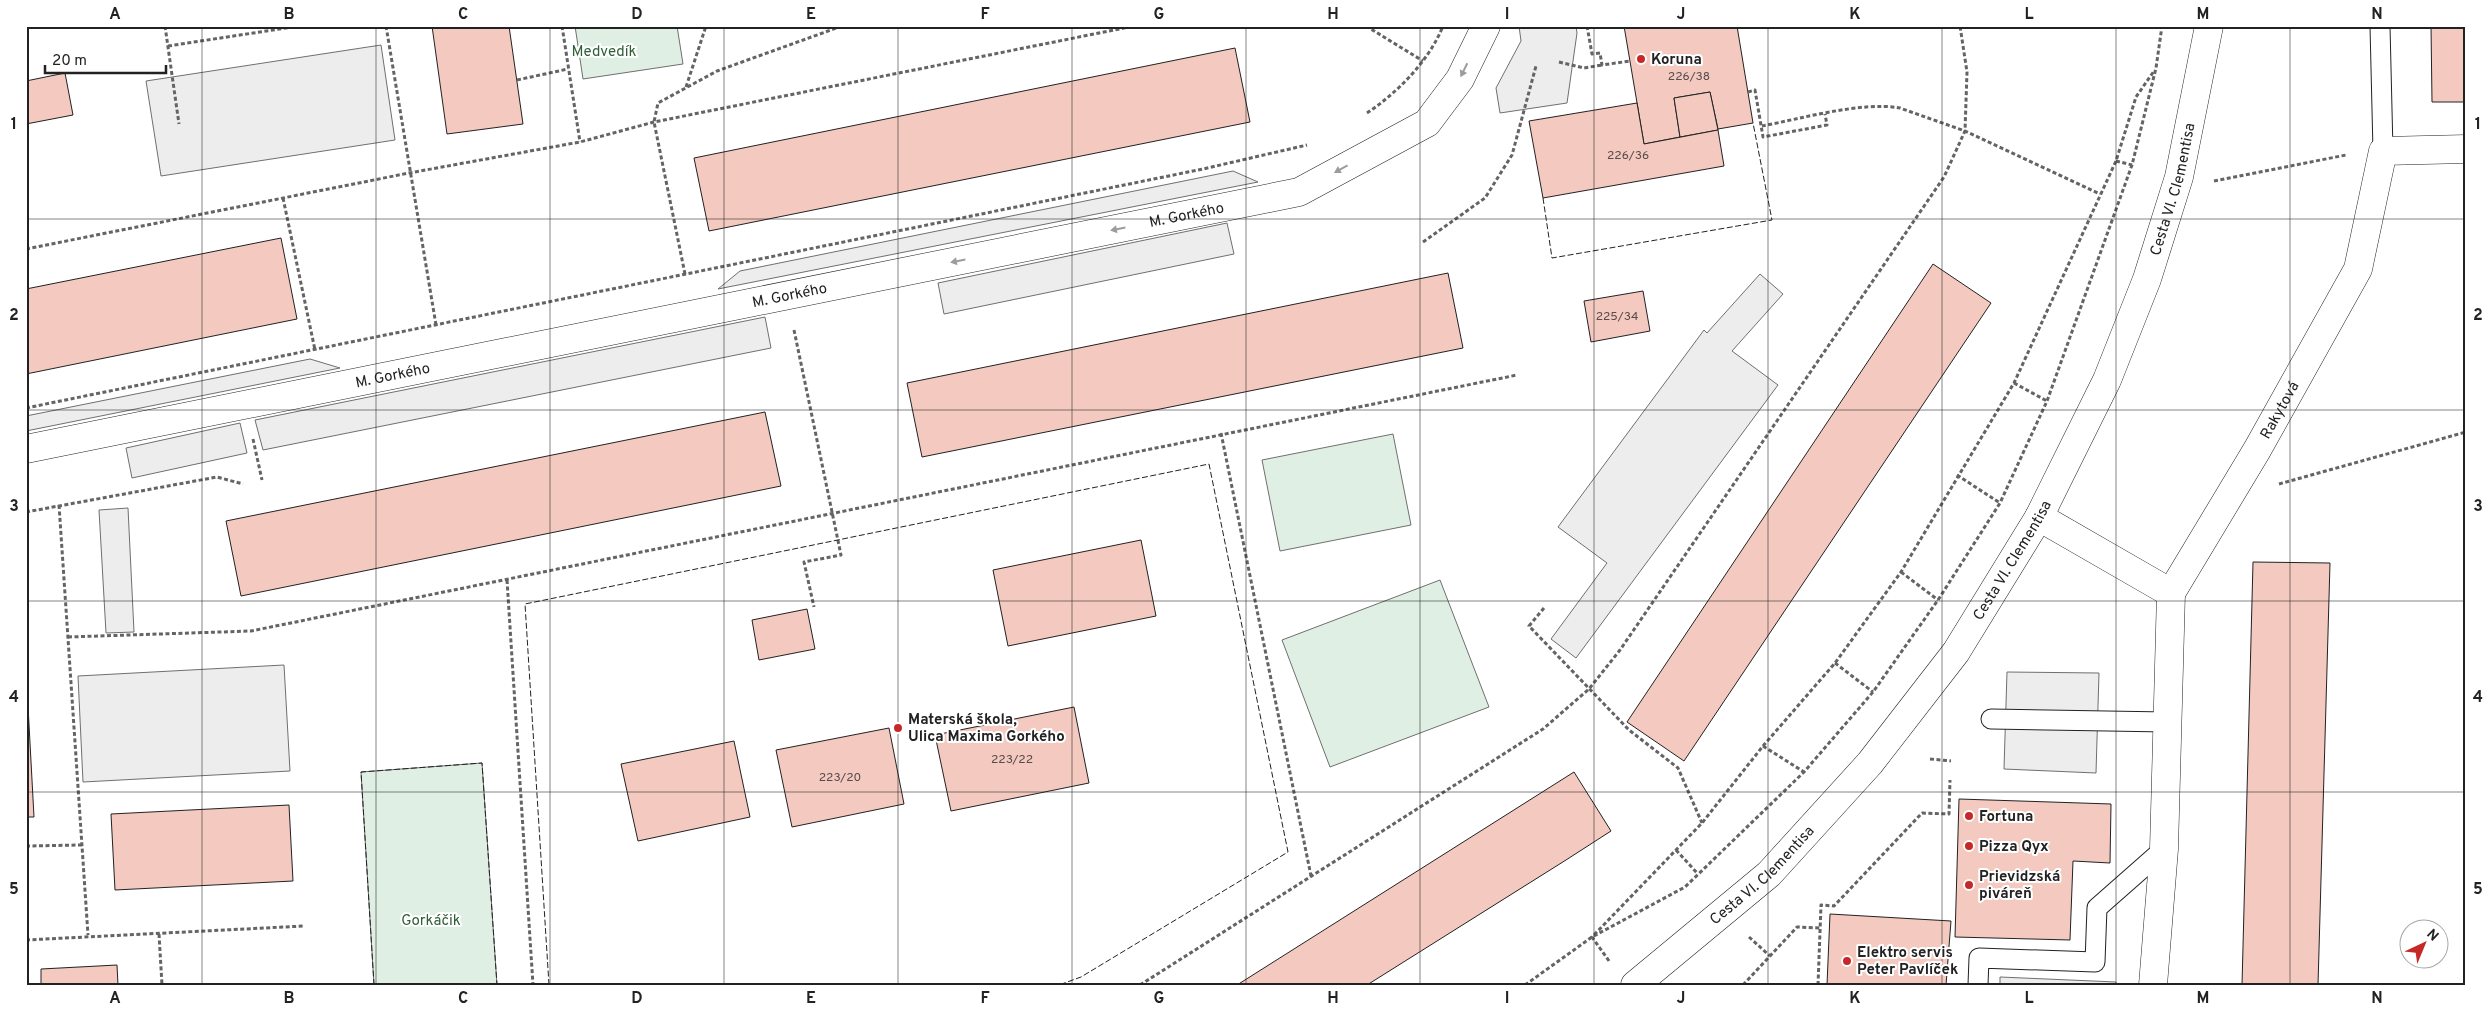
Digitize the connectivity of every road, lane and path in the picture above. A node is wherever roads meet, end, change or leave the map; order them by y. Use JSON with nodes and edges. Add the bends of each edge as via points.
{"nodes":[{"id":1,"x":165,"y":26,"type":"edge"},
{"id":2,"x":300,"y":26,"type":"edge"},
{"id":3,"x":386,"y":26,"type":"edge"},
{"id":4,"x":562,"y":26,"type":"edge"},
{"id":5,"x":706,"y":26,"type":"edge"},
{"id":6,"x":842,"y":26,"type":"edge"},
{"id":7,"x":1134,"y":26,"type":"edge"},
{"id":8,"x":1366,"y":26,"type":"edge"},
{"id":9,"x":1443,"y":26,"type":"edge"},
{"id":10,"x":1486,"y":26,"type":"edge"},
{"id":11,"x":1587,"y":26,"type":"edge"},
{"id":12,"x":1960,"y":26,"type":"edge"},
{"id":13,"x":2162,"y":26,"type":"edge"},
{"id":14,"x":2209,"y":26,"type":"edge"},
{"id":15,"x":2380,"y":26,"type":"edge"},
{"id":16,"x":168,"y":46,"type":"junction"},
{"id":17,"x":1422,"y":61,"type":"junction"},
{"id":18,"x":1630,"y":61,"type":"dead end"},
{"id":19,"x":1559,"y":62,"type":"dead end"},
{"id":20,"x":1602,"y":65,"type":"junction"},
{"id":21,"x":1536,"y":66,"type":"dead end"},
{"id":22,"x":2156,"y":68,"type":"junction"},
{"id":23,"x":568,"y":69,"type":"junction"},
{"id":24,"x":1460,"y":79,"type":"junction"},
{"id":25,"x":517,"y":80,"type":"dead end"},
{"id":26,"x":685,"y":88,"type":"junction"},
{"id":27,"x":1748,"y":92,"type":"dead end"},
{"id":28,"x":1825,"y":114,"type":"junction"},
{"id":29,"x":1362,"y":116,"type":"dead end"},
{"id":30,"x":654,"y":122,"type":"junction"},
{"id":31,"x":179,"y":124,"type":"dead end"},
{"id":32,"x":1762,"y":126,"type":"junction"},
{"id":33,"x":1965,"y":131,"type":"junction"},
{"id":34,"x":580,"y":142,"type":"junction"},
{"id":35,"x":1313,"y":144,"type":"dead end"},
{"id":36,"x":2466,"y":149,"type":"edge"},
{"id":37,"x":2383,"y":151,"type":"junction"},
{"id":38,"x":2350,"y":154,"type":"dead end"},
{"id":39,"x":2116,"y":161,"type":"junction"},
{"id":40,"x":2132,"y":165,"type":"junction"},
{"id":41,"x":409,"y":173,"type":"junction"},
{"id":42,"x":2210,"y":182,"type":"dead end"},
{"id":43,"x":2100,"y":194,"type":"junction"},
{"id":44,"x":283,"y":198,"type":"junction"},
{"id":45,"x":1423,"y":242,"type":"dead end"},
{"id":46,"x":26,"y":250,"type":"edge"},
{"id":47,"x":686,"y":274,"type":"junction"},
{"id":48,"x":786,"y":296,"type":"junction"},
{"id":49,"x":436,"y":326,"type":"junction"},
{"id":50,"x":315,"y":350,"type":"junction"},
{"id":51,"x":1517,"y":375,"type":"dead end"},
{"id":52,"x":2014,"y":383,"type":"junction"},
{"id":53,"x":2047,"y":402,"type":"junction"},
{"id":54,"x":26,"y":408,"type":"edge"},
{"id":55,"x":2466,"y":432,"type":"edge"},
{"id":56,"x":1221,"y":433,"type":"junction"},
{"id":57,"x":254,"y":444,"type":"dead end"},
{"id":58,"x":26,"y":449,"type":"edge"},
{"id":59,"x":1957,"y":476,"type":"junction"},
{"id":60,"x":262,"y":480,"type":"dead end"},
{"id":61,"x":243,"y":484,"type":"dead end"},
{"id":62,"x":2228,"y":498,"type":"junction"},
{"id":63,"x":2000,"y":502,"type":"junction"},
{"id":64,"x":59,"y":505,"type":"junction"},
{"id":65,"x":26,"y":512,"type":"edge"},
{"id":66,"x":832,"y":514,"type":"junction"},
{"id":67,"x":2039,"y":517,"type":"junction"},
{"id":68,"x":1901,"y":572,"type":"junction"},
{"id":69,"x":507,"y":580,"type":"junction"},
{"id":70,"x":2171,"y":593,"type":"junction"},
{"id":71,"x":1938,"y":600,"type":"junction"},
{"id":72,"x":814,"y":607,"type":"dead end"},
{"id":73,"x":1544,"y":608,"type":"dead end"},
{"id":74,"x":68,"y":637,"type":"junction"},
{"id":75,"x":1835,"y":663,"type":"junction"},
{"id":76,"x":1588,"y":688,"type":"junction"},
{"id":77,"x":1874,"y":692,"type":"junction"},
{"id":78,"x":1991,"y":719,"type":"dead end"},
{"id":79,"x":2167,"y":722,"type":"junction"},
{"id":80,"x":1763,"y":746,"type":"junction"},
{"id":81,"x":1930,"y":759,"type":"dead end"},
{"id":82,"x":1951,"y":761,"type":"dead end"},
{"id":83,"x":1804,"y":772,"type":"junction"},
{"id":84,"x":1950,"y":780,"type":"dead end"},
{"id":85,"x":1702,"y":823,"type":"junction"},
{"id":86,"x":82,"y":845,"type":"junction"},
{"id":87,"x":26,"y":846,"type":"edge"},
{"id":88,"x":2164,"y":849,"type":"junction"},
{"id":89,"x":1676,"y":850,"type":"junction"},
{"id":90,"x":1698,"y":874,"type":"junction"},
{"id":91,"x":1311,"y":876,"type":"junction"},
{"id":92,"x":304,"y":926,"type":"dead end"},
{"id":93,"x":1820,"y":928,"type":"junction"},
{"id":94,"x":159,"y":934,"type":"junction"},
{"id":95,"x":88,"y":936,"type":"junction"},
{"id":96,"x":1592,"y":937,"type":"junction"},
{"id":97,"x":26,"y":940,"type":"edge"},
{"id":98,"x":1753,"y":940,"type":"dead end"},
{"id":99,"x":1770,"y":956,"type":"junction"},
{"id":100,"x":1625,"y":977,"type":"edge"},
{"id":101,"x":162,"y":985,"type":"edge"},
{"id":102,"x":533,"y":985,"type":"edge"},
{"id":103,"x":1140,"y":985,"type":"edge"},
{"id":104,"x":1525,"y":985,"type":"edge"},
{"id":105,"x":1743,"y":985,"type":"edge"},
{"id":106,"x":1818,"y":985,"type":"edge"},
{"id":107,"x":1978,"y":985,"type":"edge"},
{"id":108,"x":2153,"y":985,"type":"edge"}],
"edges":[{"from":1,"to":16,"type":"path"},
{"from":2,"to":16,"type":"path"},
{"from":3,"to":41,"type":"path"},
{"from":4,"to":23,"type":"path"},
{"from":5,"to":26,"type":"path"},
{"from":6,"to":26,"type":"path","via":[[717,71]]},
{"from":7,"to":30,"type":"path"},
{"from":8,"to":17,"type":"path"},
{"from":9,"to":17,"type":"path"},
{"from":10,"to":24,"type":"street","name":"M. Gorkého","one_way":true},
{"from":11,"to":20,"type":"path","via":[[1592,54],[1600,53]]},
{"from":12,"to":33,"type":"path","via":[[1967,72]]},
{"from":13,"to":22,"type":"path"},
{"from":14,"to":67,"type":"street","name":"Cesta Vl. Clementisa","via":[[2179,177],[2147,279],[2107,380]]},
{"from":15,"to":37,"type":"lane"},
{"from":16,"to":31,"type":"path"},
{"from":17,"to":24,"type":"path"},
{"from":17,"to":29,"type":"path","via":[[1386,100]]},
{"from":18,"to":20,"type":"path"},
{"from":19,"to":20,"type":"path","via":[[1584,68]]},
{"from":21,"to":45,"type":"path","via":[[1512,155],[1485,198]]},
{"from":22,"to":39,"type":"path","via":[[2136,97]]},
{"from":22,"to":40,"type":"path"},
{"from":23,"to":25,"type":"path"},
{"from":23,"to":34,"type":"path"},
{"from":24,"to":48,"type":"street","name":"M. Gorkého","one_way":true,"via":[[1427,122],[1299,192]]},
{"from":26,"to":30,"type":"path","via":[[658,103]]},
{"from":27,"to":32,"type":"path","via":[[1756,90]]},
{"from":28,"to":32,"type":"path"},
{"from":28,"to":32,"type":"path","via":[[1827,125],[1763,137]]},
{"from":28,"to":33,"type":"path","via":[[1889,106]]},
{"from":30,"to":34,"type":"path"},
{"from":30,"to":47,"type":"path"},
{"from":33,"to":43,"type":"path"},
{"from":33,"to":76,"type":"path","via":[[1944,177],[1620,650]]},
{"from":34,"to":41,"type":"path"},
{"from":35,"to":47,"type":"path"},
{"from":36,"to":37,"type":"street"},
{"from":37,"to":62,"type":"street","name":"Rakytová","via":[[2358,269]]},
{"from":38,"to":42,"type":"path"},
{"from":39,"to":40,"type":"path"},
{"from":39,"to":43,"type":"path"},
{"from":40,"to":53,"type":"path"},
{"from":41,"to":44,"type":"path"},
{"from":41,"to":49,"type":"path"},
{"from":43,"to":52,"type":"path"},
{"from":44,"to":46,"type":"path"},
{"from":44,"to":50,"type":"path"},
{"from":47,"to":49,"type":"path"},
{"from":48,"to":58,"type":"street","name":"M. Gorkého"},
{"from":48,"to":66,"type":"path"},
{"from":49,"to":50,"type":"path"},
{"from":50,"to":54,"type":"path"},
{"from":51,"to":56,"type":"path"},
{"from":52,"to":53,"type":"path"},
{"from":52,"to":59,"type":"path"},
{"from":53,"to":63,"type":"path"},
{"from":55,"to":62,"type":"path"},
{"from":56,"to":66,"type":"path"},
{"from":56,"to":91,"type":"path"},
{"from":57,"to":60,"type":"path"},
{"from":59,"to":63,"type":"path"},
{"from":59,"to":68,"type":"path"},
{"from":61,"to":64,"type":"path","via":[[217,477]]},
{"from":62,"to":70,"type":"street","name":"Rakytová"},
{"from":63,"to":71,"type":"path"},
{"from":64,"to":65,"type":"path"},
{"from":64,"to":74,"type":"path"},
{"from":66,"to":69,"type":"path"},
{"from":66,"to":72,"type":"path","via":[[841,555],[804,562]]},
{"from":67,"to":70,"type":"street"},
{"from":67,"to":100,"type":"street","name":"Cesta Vl. Clementisa","via":[[1956,652],[1870,763],[1769,874]]},
{"from":68,"to":71,"type":"path"},
{"from":68,"to":75,"type":"path"},
{"from":69,"to":74,"type":"path","via":[[251,631]]},
{"from":69,"to":102,"type":"path"},
{"from":70,"to":79,"type":"street"},
{"from":71,"to":77,"type":"path"},
{"from":73,"to":76,"type":"path","via":[[1529,626]]},
{"from":74,"to":86,"type":"path"},
{"from":75,"to":77,"type":"path"},
{"from":75,"to":80,"type":"path"},
{"from":76,"to":85,"type":"path","via":[[1629,730],[1678,768]]},
{"from":76,"to":91,"type":"path","via":[[1543,729]]},
{"from":77,"to":83,"type":"path"},
{"from":78,"to":79,"type":"lane"},
{"from":79,"to":88,"type":"street"},
{"from":80,"to":83,"type":"path"},
{"from":80,"to":85,"type":"path"},
{"from":81,"to":82,"type":"path"},
{"from":83,"to":90,"type":"path"},
{"from":84,"to":93,"type":"path","via":[[1949,814],[1922,813],[1834,906],[1820,905]]},
{"from":85,"to":89,"type":"path"},
{"from":86,"to":87,"type":"path"},
{"from":86,"to":95,"type":"path"},
{"from":88,"to":107,"type":"lane","via":[[2097,908],[2095,962],[1979,958]]},
{"from":88,"to":108,"type":"street"},
{"from":89,"to":90,"type":"path"},
{"from":89,"to":96,"type":"path"},
{"from":90,"to":96,"type":"path","via":[[1685,886]]},
{"from":91,"to":103,"type":"path"},
{"from":92,"to":94,"type":"path"},
{"from":93,"to":99,"type":"path","via":[[1797,928]]},
{"from":93,"to":106,"type":"path"},
{"from":94,"to":95,"type":"path"},
{"from":94,"to":101,"type":"path"},
{"from":95,"to":97,"type":"path"},
{"from":96,"to":100,"type":"path"},
{"from":96,"to":104,"type":"path"},
{"from":98,"to":99,"type":"path"},
{"from":99,"to":105,"type":"path"}]}
